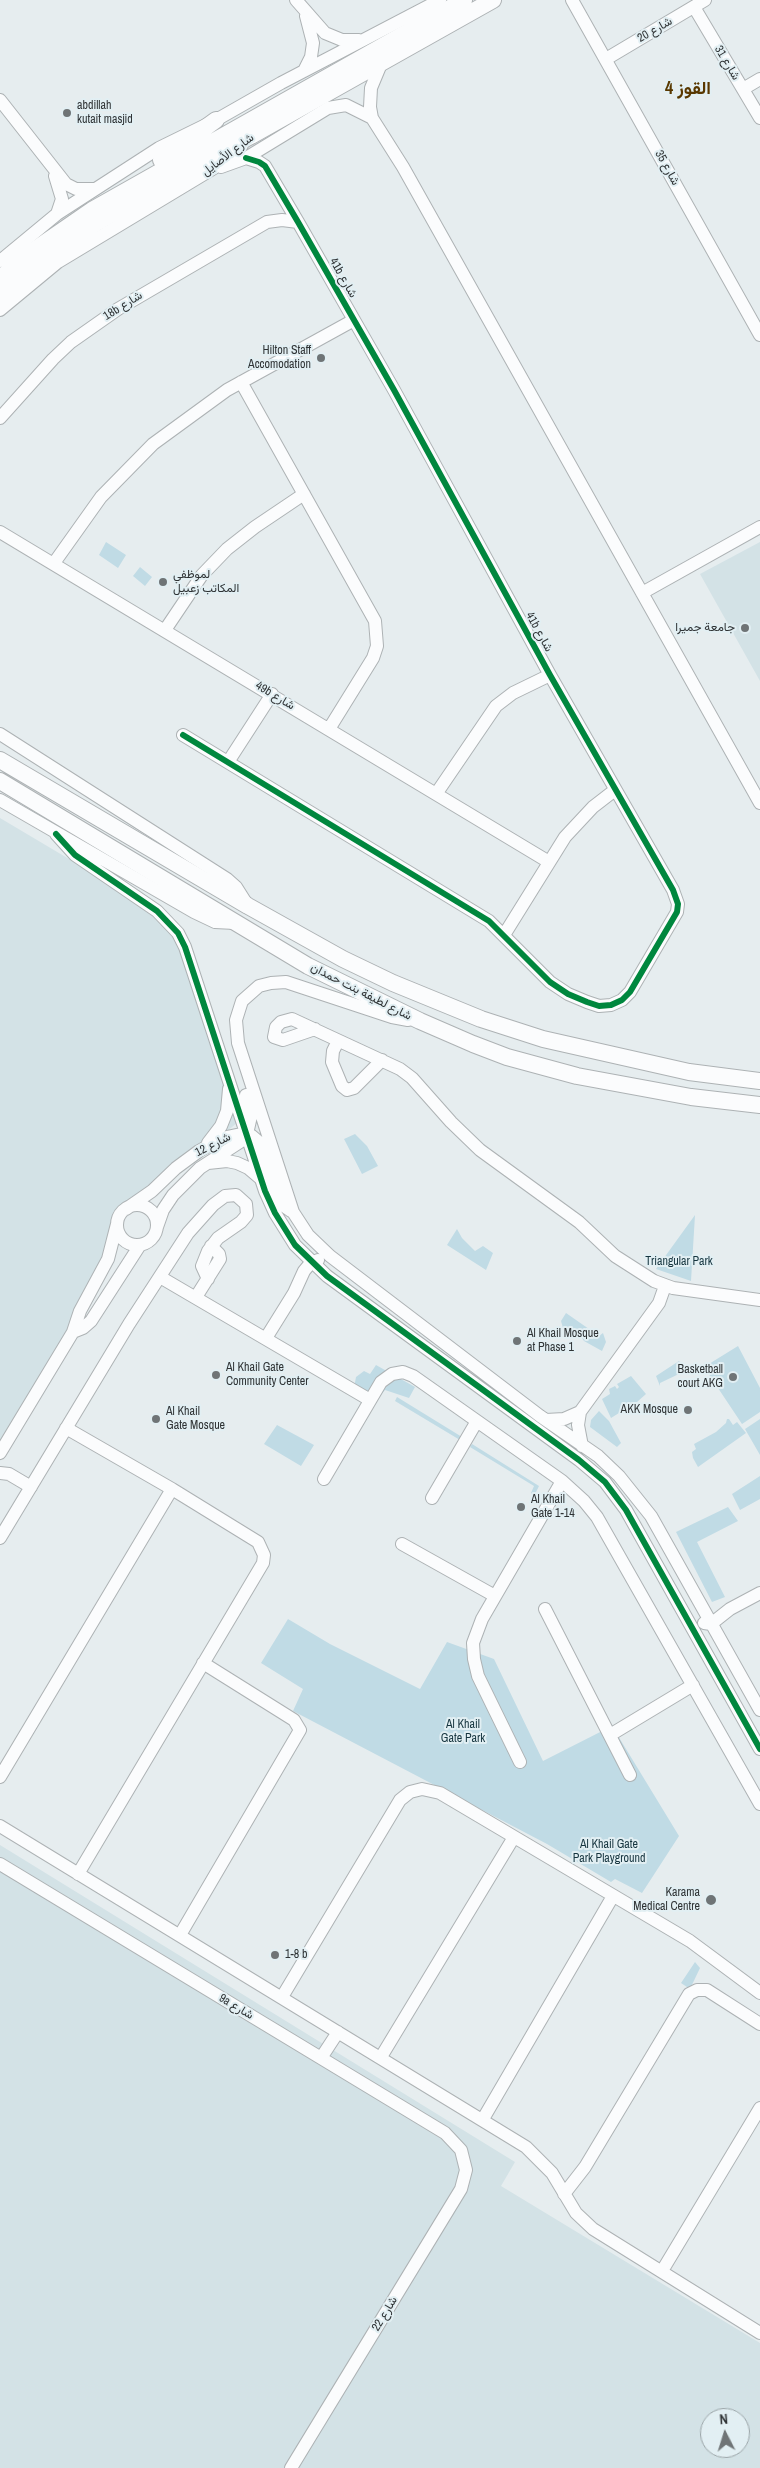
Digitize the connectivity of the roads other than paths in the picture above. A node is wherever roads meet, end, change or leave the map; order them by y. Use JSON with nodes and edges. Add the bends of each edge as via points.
{"nodes":[{"id":1,"x":296,"y":0,"type":"edge"},
{"id":2,"x":440,"y":0,"type":"edge"},
{"id":3,"x":464,"y":0,"type":"edge"},
{"id":4,"x":493,"y":0,"type":"edge"},
{"id":5,"x":705,"y":0,"type":"edge"},
{"id":6,"x":573,"y":1,"type":"edge"},
{"id":7,"x":694,"y":7,"type":"junction"},
{"id":8,"x":306,"y":14,"type":"junction"},
{"id":9,"x":361,"y":40,"type":"junction"},
{"id":10,"x":606,"y":58,"type":"junction"},
{"id":11,"x":381,"y":64,"type":"junction"},
{"id":12,"x":304,"y":71,"type":"junction"},
{"id":13,"x":760,"y":79,"type":"edge"},
{"id":14,"x":743,"y":89,"type":"junction"},
{"id":15,"x":0,"y":100,"type":"edge"},
{"id":16,"x":372,"y":118,"type":"junction"},
{"id":17,"x":760,"y":118,"type":"edge"},
{"id":18,"x":216,"y":120,"type":"junction"},
{"id":19,"x":251,"y":136,"type":"junction"},
{"id":20,"x":246,"y":158,"type":"junction"},
{"id":21,"x":214,"y":168,"type":"junction"},
{"id":22,"x":52,"y":169,"type":"junction"},
{"id":23,"x":94,"y":189,"type":"junction"},
{"id":24,"x":116,"y":196,"type":"junction"},
{"id":25,"x":281,"y":196,"type":"junction"},
{"id":26,"x":267,"y":222,"type":"junction"},
{"id":27,"x":298,"y":222,"type":"junction"},
{"id":28,"x":67,"y":225,"type":"junction"},
{"id":29,"x":0,"y":261,"type":"edge"},
{"id":30,"x":0,"y":278,"type":"edge"},
{"id":31,"x":0,"y":296,"type":"edge"},
{"id":32,"x":0,"y":310,"type":"edge"},
{"id":33,"x":354,"y":320,"type":"junction"},
{"id":34,"x":760,"y":335,"type":"edge"},
{"id":35,"x":241,"y":382,"type":"junction"},
{"id":36,"x":0,"y":418,"type":"edge"},
{"id":37,"x":304,"y":494,"type":"junction"},
{"id":38,"x":760,"y":527,"type":"edge"},
{"id":39,"x":0,"y":532,"type":"edge"},
{"id":40,"x":54,"y":563,"type":"junction"},
{"id":41,"x":642,"y":593,"type":"junction"},
{"id":42,"x":165,"y":630,"type":"junction"},
{"id":43,"x":550,"y":675,"type":"junction"},
{"id":44,"x":272,"y":694,"type":"junction"},
{"id":45,"x":329,"y":729,"type":"junction"},
{"id":46,"x":0,"y":734,"type":"edge"},
{"id":47,"x":183,"y":735,"type":"dead end"},
{"id":48,"x":0,"y":760,"type":"edge"},
{"id":49,"x":228,"y":762,"type":"junction"},
{"id":50,"x":0,"y":781,"type":"edge"},
{"id":51,"x":615,"y":790,"type":"junction"},
{"id":52,"x":436,"y":794,"type":"junction"},
{"id":53,"x":0,"y":800,"type":"edge"},
{"id":54,"x":760,"y":803,"type":"edge"},
{"id":55,"x":56,"y":834,"type":"junction"},
{"id":56,"x":549,"y":862,"type":"junction"},
{"id":57,"x":248,"y":906,"type":"junction"},
{"id":58,"x":235,"y":923,"type":"junction"},
{"id":59,"x":504,"y":935,"type":"junction"},
{"id":60,"x":239,"y":1007,"type":"junction"},
{"id":61,"x":420,"y":1021,"type":"junction"},
{"id":62,"x":315,"y":1029,"type":"dead end"},
{"id":63,"x":338,"y":1041,"type":"junction"},
{"id":64,"x":382,"y":1060,"type":"junction"},
{"id":65,"x":760,"y":1072,"type":"edge"},
{"id":66,"x":228,"y":1077,"type":"junction"},
{"id":67,"x":729,"y":1078,"type":"junction"},
{"id":68,"x":760,"y":1081,"type":"edge"},
{"id":69,"x":753,"y":1104,"type":"edge"},
{"id":70,"x":760,"y":1116,"type":"edge"},
{"id":71,"x":247,"y":1134,"type":"junction"},
{"id":72,"x":199,"y":1151,"type":"junction"},
{"id":73,"x":206,"y":1164,"type":"junction"},
{"id":74,"x":261,"y":1179,"type":"junction"},
{"id":75,"x":126,"y":1209,"type":"junction"},
{"id":76,"x":293,"y":1212,"type":"junction"},
{"id":77,"x":117,"y":1224,"type":"junction"},
{"id":78,"x":157,"y":1227,"type":"junction"},
{"id":79,"x":140,"y":1245,"type":"junction"},
{"id":80,"x":311,"y":1263,"type":"junction"},
{"id":81,"x":352,"y":1273,"type":"junction"},
{"id":82,"x":327,"y":1276,"type":"junction"},
{"id":83,"x":160,"y":1277,"type":"junction"},
{"id":84,"x":665,"y":1286,"type":"junction"},
{"id":85,"x":297,"y":1288,"type":"junction"},
{"id":86,"x":196,"y":1297,"type":"junction"},
{"id":87,"x":760,"y":1300,"type":"edge"},
{"id":88,"x":73,"y":1332,"type":"junction"},
{"id":89,"x":266,"y":1338,"type":"junction"},
{"id":90,"x":370,"y":1400,"type":"junction"},
{"id":91,"x":580,"y":1412,"type":"junction"},
{"id":92,"x":546,"y":1420,"type":"junction"},
{"id":93,"x":478,"y":1421,"type":"junction"},
{"id":94,"x":66,"y":1428,"type":"junction"},
{"id":95,"x":582,"y":1446,"type":"junction"},
{"id":96,"x":0,"y":1454,"type":"edge"},
{"id":97,"x":0,"y":1473,"type":"edge"},
{"id":98,"x":324,"y":1479,"type":"dead end"},
{"id":99,"x":562,"y":1481,"type":"junction"},
{"id":100,"x":31,"y":1487,"type":"junction"},
{"id":101,"x":172,"y":1488,"type":"junction"},
{"id":102,"x":432,"y":1498,"type":"dead end"},
{"id":103,"x":0,"y":1538,"type":"edge"},
{"id":104,"x":402,"y":1544,"type":"dead end"},
{"id":105,"x":671,"y":1590,"type":"junction"},
{"id":106,"x":760,"y":1593,"type":"edge"},
{"id":107,"x":495,"y":1596,"type":"junction"},
{"id":108,"x":545,"y":1609,"type":"dead end"},
{"id":109,"x":704,"y":1609,"type":"junction"},
{"id":110,"x":730,"y":1609,"type":"junction"},
{"id":111,"x":711,"y":1624,"type":"junction"},
{"id":112,"x":203,"y":1664,"type":"junction"},
{"id":113,"x":693,"y":1685,"type":"junction"},
{"id":114,"x":760,"y":1710,"type":"edge"},
{"id":115,"x":610,"y":1735,"type":"junction"},
{"id":116,"x":760,"y":1749,"type":"edge"},
{"id":117,"x":520,"y":1762,"type":"dead end"},
{"id":118,"x":630,"y":1774,"type":"dead end"},
{"id":119,"x":0,"y":1777,"type":"edge"},
{"id":120,"x":760,"y":1804,"type":"edge"},
{"id":121,"x":0,"y":1826,"type":"edge"},
{"id":122,"x":514,"y":1837,"type":"junction"},
{"id":123,"x":0,"y":1864,"type":"edge"},
{"id":124,"x":78,"y":1874,"type":"junction"},
{"id":125,"x":613,"y":1896,"type":"junction"},
{"id":126,"x":180,"y":1935,"type":"junction"},
{"id":127,"x":760,"y":1992,"type":"edge"},
{"id":128,"x":282,"y":1997,"type":"junction"},
{"id":129,"x":760,"y":2024,"type":"edge"},
{"id":130,"x":338,"y":2032,"type":"junction"},
{"id":131,"x":381,"y":2057,"type":"junction"},
{"id":132,"x":321,"y":2058,"type":"junction"},
{"id":133,"x":760,"y":2108,"type":"edge"},
{"id":134,"x":483,"y":2119,"type":"junction"},
{"id":135,"x":464,"y":2157,"type":"joint"},
{"id":136,"x":564,"y":2194,"type":"junction"},
{"id":137,"x":662,"y":2271,"type":"junction"},
{"id":138,"x":760,"y":2333,"type":"edge"},
{"id":139,"x":291,"y":2468,"type":"edge"}],
"edges":[{"from":1,"to":8,"type":"street"},
{"from":2,"to":9,"type":"street"},
{"from":3,"to":24,"type":"main road"},
{"from":4,"to":11,"type":"main road","name":"شارع الأصايل"},
{"from":5,"to":7,"type":"street","name":"شارع 20"},
{"from":6,"to":10,"type":"street","name":"شارع 35"},
{"from":7,"to":10,"type":"street","name":"شارع 20"},
{"from":7,"to":14,"type":"street","name":"شارع 31"},
{"from":8,"to":9,"type":"street","via":[[330,36]]},
{"from":8,"to":12,"type":"street","via":[[313,43]]},
{"from":9,"to":12,"type":"street"},
{"from":10,"to":34,"type":"street","name":"شارع 35"},
{"from":11,"to":16,"type":"street","via":[[371,88]]},
{"from":11,"to":19,"type":"main road","name":"شارع الأصايل"},
{"from":12,"to":18,"type":"street"},
{"from":13,"to":14,"type":"street"},
{"from":14,"to":17,"type":"street","name":"شارع 31"},
{"from":15,"to":22,"type":"street"},
{"from":16,"to":20,"type":"street","via":[[346,105],[328,108]]},
{"from":16,"to":41,"type":"street","via":[[403,167]]},
{"from":18,"to":23,"type":"street","via":[[158,148]]},
{"from":18,"to":24,"type":"main road","via":[[138,174]]},
{"from":19,"to":21,"type":"street","name":"شارع الأصايل"},
{"from":19,"to":28,"type":"main road"},
{"from":20,"to":21,"type":"street"},
{"from":20,"to":25,"type":"street","name":"41b شارع","via":[[259,162]]},
{"from":21,"to":32,"type":"street","name":"شارع الأصايل","via":[[58,262]]},
{"from":22,"to":23,"type":"street","via":[[71,187]]},
{"from":22,"to":28,"type":"street"},
{"from":23,"to":28,"type":"street"},
{"from":24,"to":28,"type":"main road"},
{"from":25,"to":26,"type":"street","name":"18b شارع","via":[[278,207]]},
{"from":25,"to":27,"type":"street","name":"41b شارع"},
{"from":26,"to":27,"type":"street","name":"18b شارع"},
{"from":26,"to":36,"type":"street","name":"18b شارع","via":[[90,328],[53,358]]},
{"from":27,"to":33,"type":"street","name":"41b شارع"},
{"from":28,"to":29,"type":"street"},
{"from":28,"to":30,"type":"main road"},
{"from":28,"to":31,"type":"main road"},
{"from":33,"to":35,"type":"street"},
{"from":33,"to":43,"type":"street","name":"41b شارع"},
{"from":35,"to":37,"type":"street"},
{"from":35,"to":40,"type":"street","via":[[196,411],[135,461],[96,504]]},
{"from":37,"to":42,"type":"street","via":[[227,549],[202,576]]},
{"from":37,"to":45,"type":"street","via":[[370,609],[377,633],[373,658]]},
{"from":38,"to":41,"type":"street"},
{"from":39,"to":40,"type":"street","name":"49b شارع"},
{"from":40,"to":42,"type":"street","name":"49b شارع"},
{"from":41,"to":54,"type":"street"},
{"from":42,"to":44,"type":"street","name":"49b شارع"},
{"from":43,"to":51,"type":"street","name":"41b شارع"},
{"from":43,"to":52,"type":"street","via":[[513,693],[496,706]]},
{"from":44,"to":45,"type":"street","name":"49b شارع"},
{"from":44,"to":49,"type":"street"},
{"from":45,"to":52,"type":"street","name":"49b شارع"},
{"from":46,"to":57,"type":"street","via":[[227,879]]},
{"from":47,"to":49,"type":"street"},
{"from":48,"to":57,"type":"main road","name":"شارع لطيفة بنت حمدان"},
{"from":49,"to":59,"type":"street","via":[[489,921]]},
{"from":50,"to":58,"type":"main road","name":"شارع لطيفة بنت حمدان"},
{"from":51,"to":56,"type":"street","via":[[574,826]]},
{"from":51,"to":59,"type":"street","name":"41b شارع","via":[[678,904],[673,919],[630,992],[611,1005],[599,1006],[568,994],[550,982]]},
{"from":52,"to":56,"type":"street","name":"49b شارع"},
{"from":53,"to":55,"type":"street"},
{"from":55,"to":58,"type":"street","via":[[194,912],[215,922]]},
{"from":55,"to":66,"type":"street","via":[[75,855],[157,911],[178,933]]},
{"from":56,"to":59,"type":"street"},
{"from":57,"to":67,"type":"main road","name":"شارع لطيفة بنت حمدان","via":[[368,971],[496,1024],[584,1050]]},
{"from":58,"to":61,"type":"main road","name":"شارع لطيفة بنت حمدان","via":[[332,979]]},
{"from":60,"to":61,"type":"street","via":[[245,997],[259,986],[286,982],[392,1017]]},
{"from":60,"to":71,"type":"street","via":[[230,1020],[228,1034],[250,1110]]},
{"from":60,"to":76,"type":"street","via":[[238,1043]]},
{"from":61,"to":69,"type":"main road","name":"شارع لطيفة بنت حمدان","via":[[473,1044],[551,1070],[647,1090]]},
{"from":62,"to":63,"type":"street"},
{"from":63,"to":64,"type":"street"},
{"from":63,"to":64,"type":"street","via":[[332,1062],[346,1090],[354,1088]]},
{"from":64,"to":84,"type":"street","via":[[412,1078],[480,1150],[579,1222],[615,1256]]},
{"from":65,"to":67,"type":"street"},
{"from":66,"to":71,"type":"street"},
{"from":66,"to":72,"type":"street","via":[[227,1111],[217,1133]]},
{"from":67,"to":68,"type":"main road","name":"شارع لطيفة بنت حمدان"},
{"from":69,"to":70,"type":"main road"},
{"from":71,"to":72,"type":"street","name":"شارع 12","via":[[229,1136]]},
{"from":71,"to":73,"type":"street","name":"شارع 12"},
{"from":71,"to":74,"type":"street"},
{"from":71,"to":76,"type":"street","via":[[259,1142],[278,1196]]},
{"from":72,"to":75,"type":"street","name":"شارع 12"},
{"from":73,"to":74,"type":"street","via":[[237,1163]]},
{"from":73,"to":78,"type":"street","name":"شارع 12","via":[[173,1195]]},
{"from":74,"to":80,"type":"street","via":[[281,1224]]},
{"from":75,"to":77,"type":"street"},
{"from":75,"to":78,"type":"street","via":[[143,1206],[156,1218]]},
{"from":76,"to":81,"type":"street","via":[[315,1243]]},
{"from":77,"to":79,"type":"street","via":[[126,1242]]},
{"from":77,"to":88,"type":"street","via":[[111,1253],[80,1311]]},
{"from":78,"to":79,"type":"street","via":[[148,1242]]},
{"from":79,"to":88,"type":"street","via":[[91,1321]]},
{"from":80,"to":81,"type":"street","via":[[326,1259]]},
{"from":80,"to":82,"type":"street"},
{"from":80,"to":85,"type":"street"},
{"from":81,"to":92,"type":"street"},
{"from":82,"to":85,"type":"street","via":[[310,1278]]},
{"from":82,"to":105,"type":"street","via":[[597,1474],[620,1500]]},
{"from":83,"to":86,"type":"street"},
{"from":83,"to":86,"type":"street","via":[[188,1233],[207,1211],[225,1196],[240,1196],[248,1207],[245,1219],[211,1246],[202,1263],[202,1270],[208,1278]]},
{"from":83,"to":94,"type":"street"},
{"from":84,"to":87,"type":"street"},
{"from":84,"to":91,"type":"street","via":[[659,1303]]},
{"from":85,"to":89,"type":"street"},
{"from":86,"to":89,"type":"street"},
{"from":88,"to":96,"type":"street"},
{"from":89,"to":90,"type":"street"},
{"from":90,"to":93,"type":"street","via":[[388,1376],[397,1372],[408,1373]]},
{"from":90,"to":98,"type":"street"},
{"from":91,"to":92,"type":"street","via":[[564,1420]]},
{"from":91,"to":95,"type":"street","via":[[578,1432]]},
{"from":92,"to":95,"type":"street"},
{"from":93,"to":99,"type":"street"},
{"from":93,"to":102,"type":"street"},
{"from":94,"to":100,"type":"street"},
{"from":94,"to":101,"type":"street"},
{"from":95,"to":109,"type":"street","via":[[608,1466],[638,1498]]},
{"from":97,"to":100,"type":"street","via":[[9,1474]]},
{"from":99,"to":107,"type":"street"},
{"from":99,"to":113,"type":"street","via":[[597,1517]]},
{"from":100,"to":103,"type":"street"},
{"from":101,"to":112,"type":"street","via":[[258,1542],[264,1550],[263,1563]]},
{"from":101,"to":119,"type":"street"},
{"from":104,"to":107,"type":"street"},
{"from":105,"to":111,"type":"street","via":[[695,1619]]},
{"from":105,"to":116,"type":"street"},
{"from":106,"to":110,"type":"street"},
{"from":107,"to":117,"type":"street","via":[[478,1626],[473,1642],[474,1660],[478,1676]]},
{"from":108,"to":115,"type":"street"},
{"from":109,"to":110,"type":"street"},
{"from":109,"to":111,"type":"street"},
{"from":110,"to":111,"type":"street"},
{"from":111,"to":114,"type":"street"},
{"from":112,"to":124,"type":"street"},
{"from":112,"to":126,"type":"street","via":[[297,1722],[299,1733]]},
{"from":113,"to":115,"type":"street"},
{"from":113,"to":120,"type":"street"},
{"from":115,"to":118,"type":"street"},
{"from":121,"to":124,"type":"street"},
{"from":122,"to":125,"type":"street"},
{"from":122,"to":128,"type":"street","via":[[434,1791],[416,1790],[405,1796]]},
{"from":122,"to":131,"type":"street"},
{"from":123,"to":132,"type":"street","name":"9a شارع"},
{"from":124,"to":126,"type":"street"},
{"from":125,"to":127,"type":"street","via":[[697,1946]]},
{"from":125,"to":134,"type":"street"},
{"from":126,"to":128,"type":"street"},
{"from":128,"to":130,"type":"street"},
{"from":129,"to":136,"type":"street","via":[[707,1990],[689,1994],[585,2167]]},
{"from":130,"to":131,"type":"street"},
{"from":130,"to":132,"type":"street"},
{"from":131,"to":134,"type":"street"},
{"from":132,"to":135,"type":"street","name":"9a شارع","via":[[445,2133]]},
{"from":133,"to":137,"type":"street"},
{"from":134,"to":136,"type":"street","via":[[536,2155]]},
{"from":135,"to":139,"type":"street","name":"شارع 22","via":[[466,2170],[461,2189]]},
{"from":136,"to":137,"type":"street","via":[[576,2213],[593,2229]]},
{"from":137,"to":138,"type":"street"}]}
